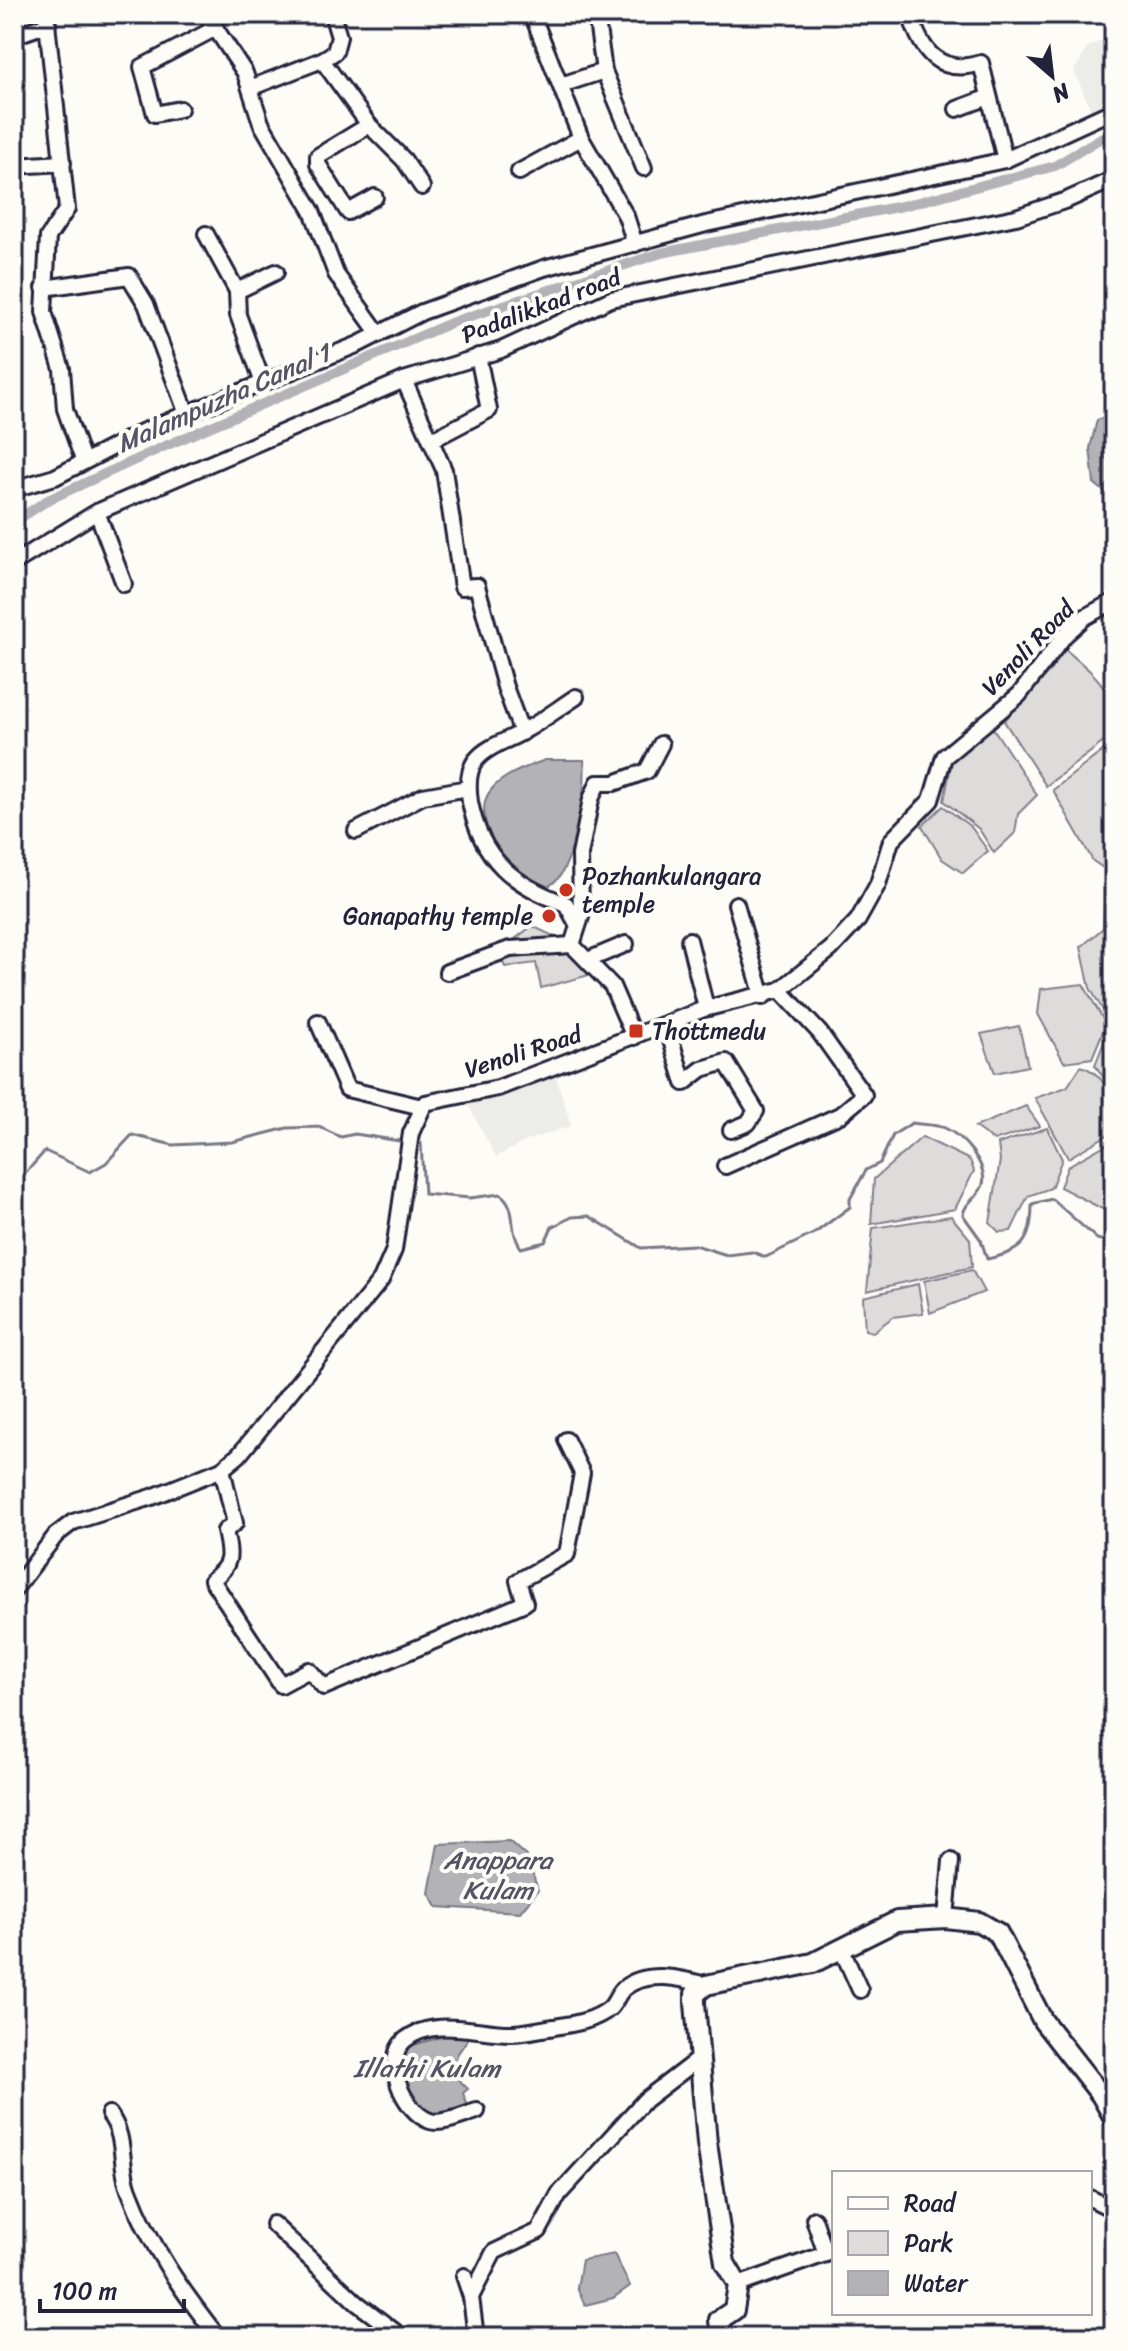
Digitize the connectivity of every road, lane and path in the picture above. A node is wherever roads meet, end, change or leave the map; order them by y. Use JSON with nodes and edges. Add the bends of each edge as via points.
{"nodes":[{"id":1,"x":206,"y":14,"type":"edge"},
{"id":2,"x":332,"y":14,"type":"edge"},
{"id":3,"x":532,"y":14,"type":"edge"},
{"id":4,"x":596,"y":14,"type":"edge"},
{"id":5,"x":910,"y":14,"type":"edge"},
{"id":6,"x":47,"y":19,"type":"edge"},
{"id":7,"x":216,"y":28,"type":"junction"},
{"id":8,"x":14,"y":36,"type":"edge"},
{"id":9,"x":322,"y":60,"type":"junction"},
{"id":10,"x":604,"y":71,"type":"junction"},
{"id":11,"x":561,"y":85,"type":"junction"},
{"id":12,"x":250,"y":88,"type":"junction"},
{"id":13,"x":989,"y":97,"type":"junction"},
{"id":14,"x":180,"y":109,"type":"dead end"},
{"id":15,"x":957,"y":109,"type":"dead end"},
{"id":16,"x":1114,"y":110,"type":"edge"},
{"id":17,"x":369,"y":125,"type":"junction"},
{"id":18,"x":581,"y":138,"type":"junction"},
{"id":19,"x":1005,"y":160,"type":"junction"},
{"id":20,"x":63,"y":163,"type":"junction"},
{"id":21,"x":14,"y":166,"type":"edge"},
{"id":22,"x":644,"y":168,"type":"dead end"},
{"id":23,"x":519,"y":172,"type":"dead end"},
{"id":24,"x":1114,"y":179,"type":"edge"},
{"id":25,"x":422,"y":187,"type":"dead end"},
{"id":26,"x":375,"y":197,"type":"dead end"},
{"id":27,"x":206,"y":234,"type":"dead end"},
{"id":28,"x":635,"y":244,"type":"junction"},
{"id":29,"x":276,"y":272,"type":"dead end"},
{"id":30,"x":44,"y":288,"type":"junction"},
{"id":31,"x":237,"y":291,"type":"junction"},
{"id":32,"x":379,"y":334,"type":"junction"},
{"id":33,"x":478,"y":356,"type":"junction"},
{"id":34,"x":404,"y":380,"type":"junction"},
{"id":35,"x":263,"y":383,"type":"junction"},
{"id":36,"x":187,"y":414,"type":"junction"},
{"id":37,"x":429,"y":435,"type":"junction"},
{"id":38,"x":83,"y":460,"type":"junction"},
{"id":39,"x":14,"y":489,"type":"edge"},
{"id":40,"x":97,"y":512,"type":"junction"},
{"id":41,"x":14,"y":563,"type":"edge"},
{"id":42,"x":124,"y":584,"type":"dead end"},
{"id":43,"x":1114,"y":601,"type":"edge"},
{"id":44,"x":576,"y":697,"type":"dead end"},
{"id":45,"x":522,"y":733,"type":"junction"},
{"id":46,"x":661,"y":744,"type":"dead end"},
{"id":47,"x":468,"y":788,"type":"junction"},
{"id":48,"x":356,"y":831,"type":"dead end"},
{"id":49,"x":573,"y":902,"type":"junction"},
{"id":50,"x":736,"y":904,"type":"dead end"},
{"id":51,"x":689,"y":940,"type":"dead end"},
{"id":52,"x":626,"y":944,"type":"dead end"},
{"id":53,"x":572,"y":945,"type":"junction"},
{"id":54,"x":588,"y":960,"type":"junction"},
{"id":55,"x":447,"y":972,"type":"dead end"},
{"id":56,"x":780,"y":990,"type":"junction"},
{"id":57,"x":763,"y":997,"type":"junction"},
{"id":58,"x":706,"y":1008,"type":"junction"},
{"id":59,"x":318,"y":1022,"type":"dead end"},
{"id":60,"x":666,"y":1024,"type":"junction"},
{"id":61,"x":634,"y":1037,"type":"junction"},
{"id":62,"x":422,"y":1107,"type":"junction"},
{"id":63,"x":731,"y":1130,"type":"dead end"},
{"id":64,"x":725,"y":1166,"type":"dead end"},
{"id":65,"x":566,"y":1440,"type":"dead end"},
{"id":66,"x":222,"y":1469,"type":"junction"},
{"id":67,"x":14,"y":1590,"type":"edge"},
{"id":68,"x":951,"y":1861,"type":"dead end"},
{"id":69,"x":946,"y":1918,"type":"junction"},
{"id":70,"x":841,"y":1948,"type":"junction"},
{"id":71,"x":706,"y":1985,"type":"junction"},
{"id":72,"x":860,"y":1990,"type":"dead end"},
{"id":73,"x":701,"y":2057,"type":"junction"},
{"id":74,"x":477,"y":2111,"type":"dead end"},
{"id":75,"x":109,"y":2114,"type":"dead end"},
{"id":76,"x":1114,"y":2118,"type":"edge"},
{"id":77,"x":1092,"y":2199,"type":"edge"},
{"id":78,"x":1114,"y":2210,"type":"edge"},
{"id":79,"x":814,"y":2219,"type":"dead end"},
{"id":80,"x":273,"y":2224,"type":"dead end"},
{"id":81,"x":830,"y":2252,"type":"edge"},
{"id":82,"x":464,"y":2276,"type":"dead end"},
{"id":83,"x":738,"y":2285,"type":"junction"},
{"id":84,"x":471,"y":2297,"type":"junction"},
{"id":85,"x":218,"y":2337,"type":"edge"},
{"id":86,"x":402,"y":2337,"type":"edge"},
{"id":87,"x":476,"y":2337,"type":"edge"},
{"id":88,"x":721,"y":2337,"type":"edge"}],
"edges":[{"from":1,"to":7,"type":"street"},
{"from":2,"to":9,"type":"street","via":[[339,37],[335,52]]},
{"from":3,"to":11,"type":"street"},
{"from":4,"to":10,"type":"street"},
{"from":5,"to":13,"type":"street","via":[[918,40],[937,61],[962,69],[981,63]]},
{"from":6,"to":8,"type":"street"},
{"from":6,"to":20,"type":"street"},
{"from":7,"to":12,"type":"street"},
{"from":7,"to":14,"type":"street","via":[[142,67],[155,114]]},
{"from":9,"to":12,"type":"street"},
{"from":9,"to":17,"type":"street"},
{"from":10,"to":11,"type":"street"},
{"from":10,"to":22,"type":"street"},
{"from":11,"to":18,"type":"street"},
{"from":12,"to":32,"type":"street","via":[[261,123],[312,211],[336,274]]},
{"from":13,"to":15,"type":"street"},
{"from":13,"to":19,"type":"street"},
{"from":16,"to":19,"type":"street"},
{"from":17,"to":25,"type":"street"},
{"from":17,"to":26,"type":"street","via":[[318,156],[318,164],[348,212]]},
{"from":18,"to":23,"type":"street"},
{"from":18,"to":28,"type":"street","via":[[626,216]]},
{"from":19,"to":28,"type":"street"},
{"from":20,"to":21,"type":"street"},
{"from":20,"to":30,"type":"street","via":[[67,209],[48,237]]},
{"from":24,"to":33,"type":"street","name":"Padalikkad road","via":[[1016,217],[611,299]]},
{"from":27,"to":31,"type":"street"},
{"from":28,"to":32,"type":"street","via":[[544,268],[422,312]]},
{"from":29,"to":31,"type":"street"},
{"from":30,"to":36,"type":"street","via":[[129,276],[146,304]]},
{"from":30,"to":38,"type":"street","via":[[44,312],[62,369],[65,409]]},
{"from":31,"to":35,"type":"street","via":[[238,315]]},
{"from":32,"to":35,"type":"street"},
{"from":33,"to":34,"type":"street","name":"Padalikkad road"},
{"from":33,"to":37,"type":"street","via":[[489,410]]},
{"from":34,"to":37,"type":"street"},
{"from":34,"to":40,"type":"street","name":"Padalikkad road"},
{"from":35,"to":36,"type":"street"},
{"from":36,"to":38,"type":"street"},
{"from":37,"to":45,"type":"street","via":[[444,470],[462,587],[477,586]]},
{"from":38,"to":39,"type":"street","via":[[55,477]]},
{"from":40,"to":41,"type":"street","name":"Padalikkad road"},
{"from":40,"to":42,"type":"street"},
{"from":43,"to":56,"type":"street","name":"Venoli Road","via":[[1065,635],[1019,695],[944,757],[931,800],[891,841],[878,884],[858,920]]},
{"from":44,"to":45,"type":"street"},
{"from":45,"to":47,"type":"street","via":[[477,759]]},
{"from":46,"to":49,"type":"street","via":[[647,771],[598,783]]},
{"from":47,"to":48,"type":"street","via":[[423,796]]},
{"from":47,"to":49,"type":"street","via":[[485,848],[502,868],[533,892]]},
{"from":49,"to":53,"type":"street","via":[[581,917]]},
{"from":50,"to":57,"type":"street"},
{"from":51,"to":58,"type":"street"},
{"from":52,"to":54,"type":"street"},
{"from":53,"to":54,"type":"street"},
{"from":53,"to":55,"type":"street","via":[[510,949]]},
{"from":54,"to":61,"type":"street","via":[[622,1003]]},
{"from":56,"to":57,"type":"street","name":"Venoli Road"},
{"from":56,"to":64,"type":"street","via":[[820,1033],[864,1095],[840,1115]]},
{"from":57,"to":58,"type":"street","name":"Venoli Road"},
{"from":58,"to":60,"type":"street","name":"Venoli Road"},
{"from":59,"to":62,"type":"street","via":[[347,1089]]},
{"from":60,"to":61,"type":"street","name":"Venoli Road"},
{"from":60,"to":63,"type":"street","via":[[684,1083],[702,1069],[726,1062],[756,1111],[748,1123]]},
{"from":61,"to":62,"type":"street","name":"Venoli Road","via":[[498,1088],[433,1098]]},
{"from":62,"to":66,"type":"street","via":[[411,1133],[394,1250],[381,1280]]},
{"from":65,"to":66,"type":"street","via":[[582,1473],[567,1554],[518,1581],[525,1603],[324,1687],[309,1670],[281,1685],[212,1580],[227,1569],[231,1559],[225,1531],[235,1523]]},
{"from":66,"to":67,"type":"street","via":[[73,1522],[56,1535]]},
{"from":68,"to":69,"type":"street"},
{"from":69,"to":70,"type":"main road","via":[[897,1921]]},
{"from":69,"to":76,"type":"main road","via":[[979,1922],[998,1933],[1043,2021]]},
{"from":70,"to":71,"type":"main road","via":[[813,1963]]},
{"from":70,"to":72,"type":"street"},
{"from":71,"to":73,"type":"main road","via":[[695,1994]]},
{"from":71,"to":74,"type":"street","via":[[679,1977],[636,1981],[622,1989],[610,2008],[585,2022],[513,2033],[434,2029],[405,2040],[393,2064],[413,2107],[428,2121],[440,2122]]},
{"from":73,"to":83,"type":"main road","via":[[725,2263]]},
{"from":73,"to":84,"type":"street","via":[[645,2100],[559,2194],[539,2231],[494,2252]]},
{"from":75,"to":85,"type":"street","via":[[119,2128],[127,2188],[179,2288]]},
{"from":77,"to":78,"type":"street"},
{"from":79,"to":81,"type":"street"},
{"from":80,"to":86,"type":"street","via":[[357,2303]]},
{"from":81,"to":83,"type":"street"},
{"from":82,"to":84,"type":"street"},
{"from":83,"to":88,"type":"main road","via":[[734,2310],[719,2320]]},
{"from":84,"to":87,"type":"street"}]}
